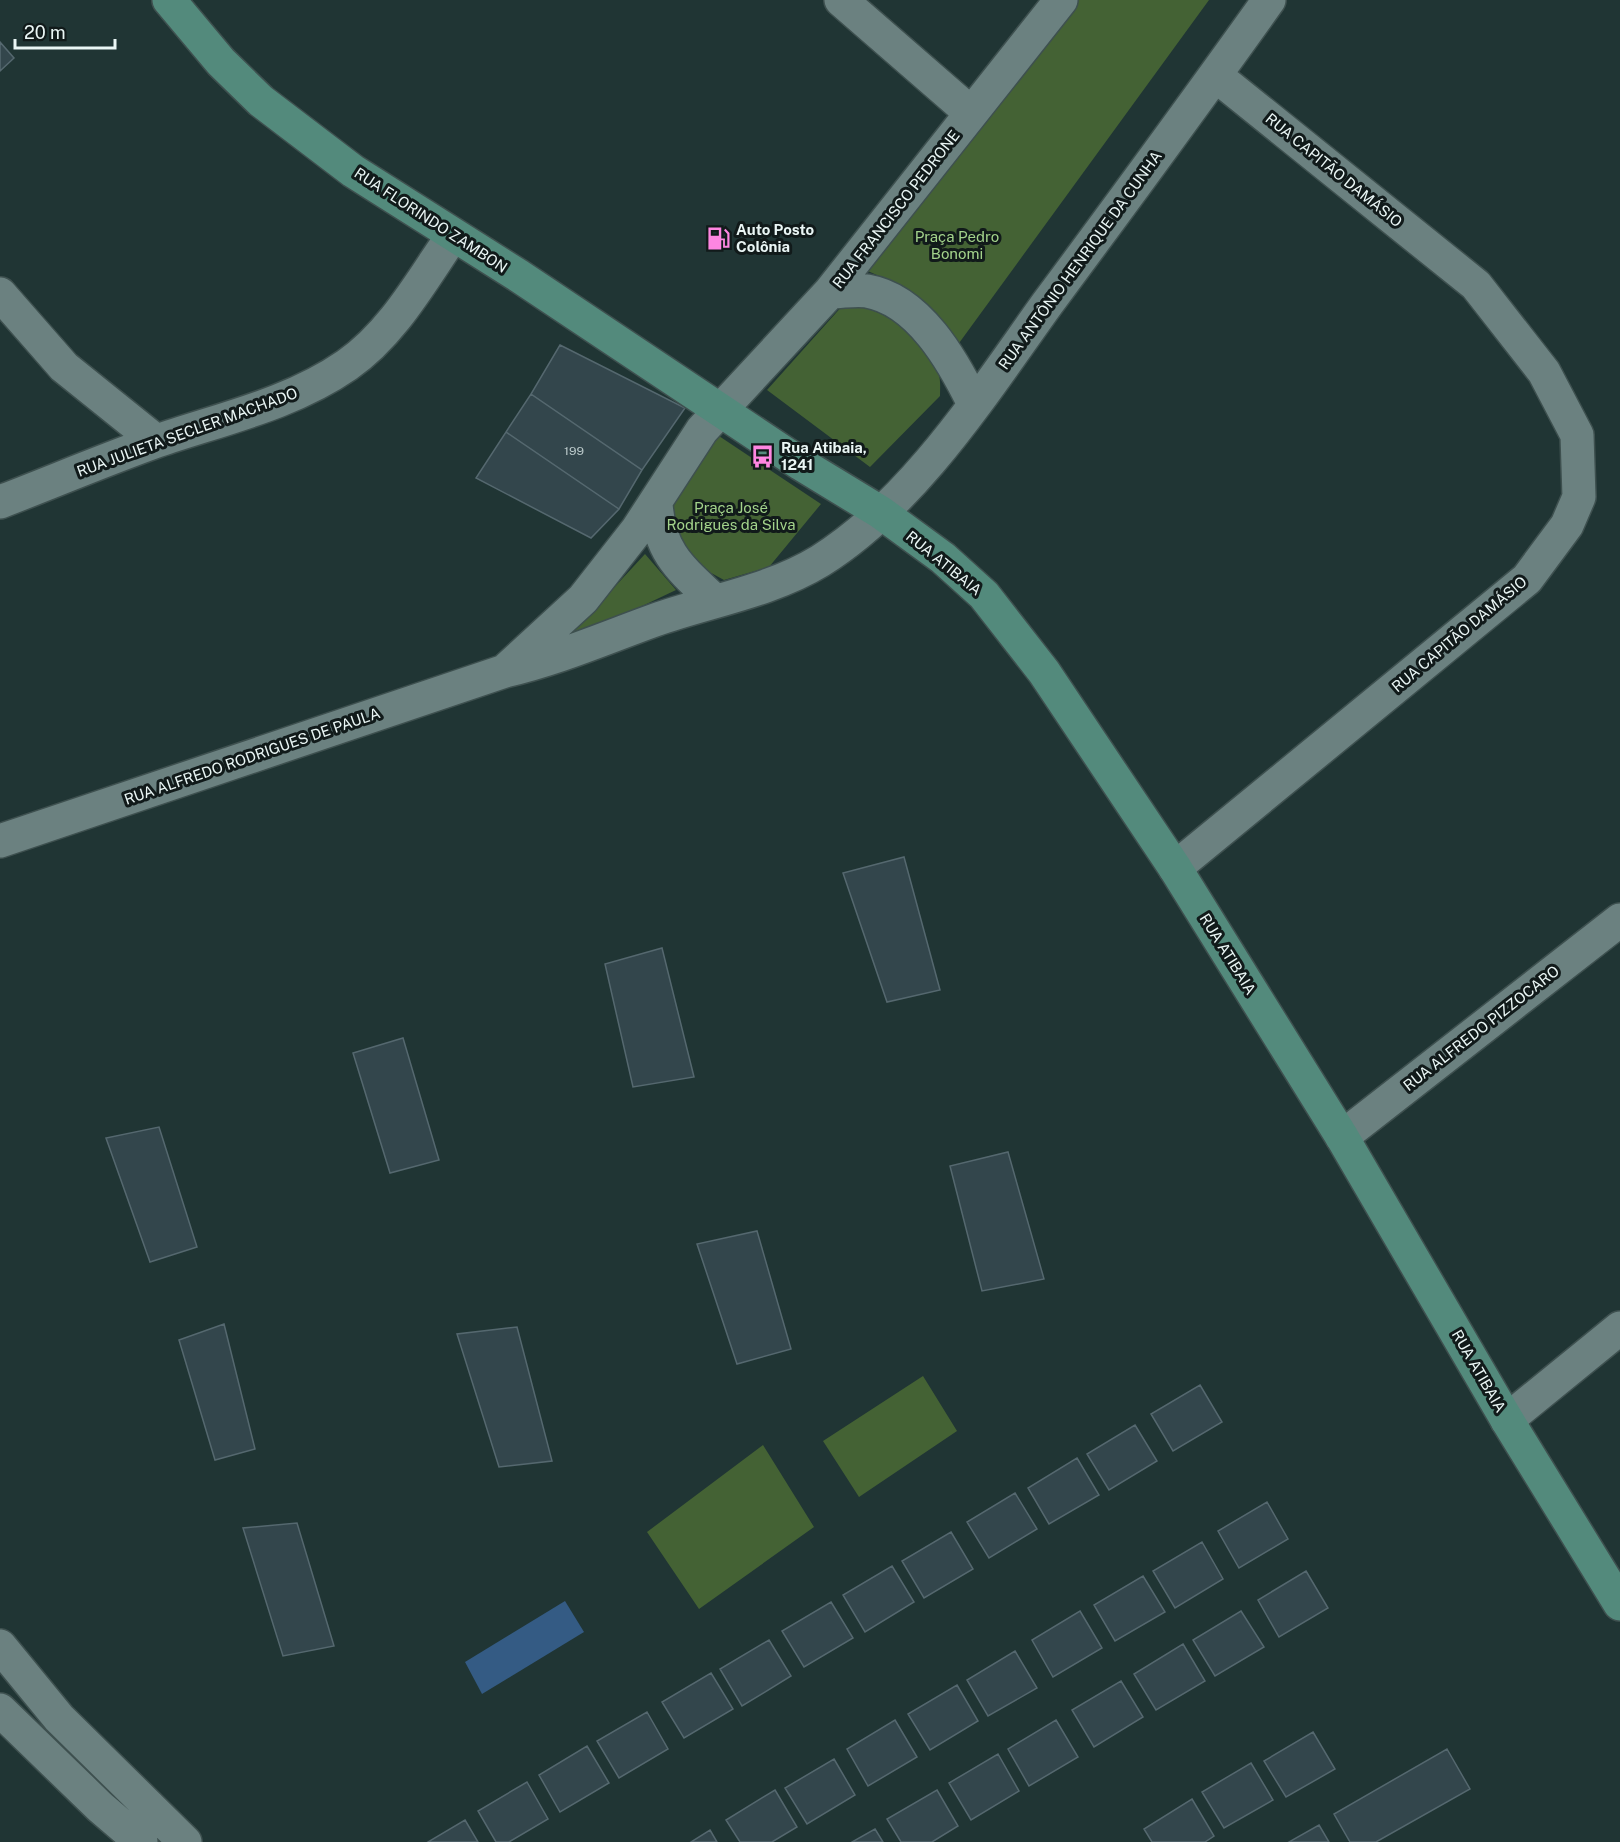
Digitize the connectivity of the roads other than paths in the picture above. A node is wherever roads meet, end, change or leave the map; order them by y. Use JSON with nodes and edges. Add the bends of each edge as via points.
{"nodes":[{"id":1,"x":169,"y":0,"type":"edge"},
{"id":2,"x":841,"y":0,"type":"edge"},
{"id":3,"x":1061,"y":0,"type":"edge"},
{"id":4,"x":1269,"y":0,"type":"edge"},
{"id":5,"x":1215,"y":75,"type":"junction"},
{"id":6,"x":971,"y":113,"type":"junction"},
{"id":7,"x":453,"y":235,"type":"junction"},
{"id":8,"x":830,"y":292,"type":"junction"},
{"id":9,"x":0,"y":294,"type":"edge"},
{"id":10,"x":974,"y":404,"type":"junction"},
{"id":11,"x":720,"y":408,"type":"junction"},
{"id":12,"x":156,"y":441,"type":"junction"},
{"id":13,"x":0,"y":502,"type":"edge"},
{"id":14,"x":656,"y":503,"type":"junction"},
{"id":15,"x":880,"y":512,"type":"junction"},
{"id":16,"x":715,"y":601,"type":"junction"},
{"id":17,"x":505,"y":671,"type":"junction"},
{"id":18,"x":0,"y":841,"type":"edge"},
{"id":19,"x":1174,"y":868,"type":"junction"},
{"id":20,"x":1620,"y":920,"type":"edge"},
{"id":21,"x":1342,"y":1137,"type":"junction"},
{"id":22,"x":1620,"y":1328,"type":"edge"},
{"id":23,"x":1508,"y":1420,"type":"junction"},
{"id":24,"x":1620,"y":1604,"type":"edge"},
{"id":25,"x":0,"y":1646,"type":"edge"},
{"id":26,"x":0,"y":1710,"type":"edge"},
{"id":27,"x":141,"y":1842,"type":"edge"},
{"id":28,"x":185,"y":1842,"type":"edge"}],
"edges":[{"from":1,"to":7,"type":"main road","name":"RUA FLORINDO ZAMBON","via":[[221,62],[261,101],[353,171]]},
{"from":2,"to":6,"type":"street"},
{"from":3,"to":6,"type":"street","name":"RUA FRANCISCO PEDRONE"},
{"from":4,"to":5,"type":"street","name":"RUA ANTÔNIO HENRIQUE DA CUNHA"},
{"from":5,"to":10,"type":"street","name":"RUA ANTÔNIO HENRIQUE DA CUNHA"},
{"from":5,"to":19,"type":"street","name":"RUA CAPITÃO DAMÁSIO","via":[[1476,285],[1544,372],[1577,435],[1579,497],[1567,525],[1527,579]]},
{"from":6,"to":8,"type":"street","name":"RUA FRANCISCO PEDRONE"},
{"from":7,"to":11,"type":"main road","name":"RUA FLORINDO ZAMBON"},
{"from":7,"to":12,"type":"street","name":"RUA JULIETA SECLER MACHADO","via":[[388,329],[348,364],[308,388],[256,409]]},
{"from":8,"to":10,"type":"street","via":[[866,291],[891,300],[914,316],[958,372]]},
{"from":8,"to":11,"type":"street","name":"RUA FRANCISCO PEDRONE"},
{"from":9,"to":12,"type":"street","via":[[64,367]]},
{"from":10,"to":15,"type":"street","name":"RUA ANTÔNIO HENRIQUE DA CUNHA","via":[[915,478]]},
{"from":11,"to":14,"type":"street","name":"RUA ALFREDO RODRIGUES DE PAULA","via":[[687,451]]},
{"from":11,"to":15,"type":"main road","name":"RUA ATIBAIA"},
{"from":12,"to":13,"type":"street","name":"RUA JULIETA SECLER MACHADO"},
{"from":14,"to":16,"type":"street","via":[[657,527],[667,550]]},
{"from":14,"to":17,"type":"street","name":"RUA ALFREDO RODRIGUES DE PAULA","via":[[583,599]]},
{"from":15,"to":16,"type":"street","name":"RUA ALFREDO RODRIGUES DE PAULA","via":[[818,562]]},
{"from":15,"to":19,"type":"main road","name":"RUA ATIBAIA","via":[[943,558],[984,595],[1044,672]]},
{"from":16,"to":17,"type":"street","name":"RUA ALFREDO RODRIGUES DE PAULA","via":[[542,662]]},
{"from":17,"to":18,"type":"street","name":"RUA ALFREDO RODRIGUES DE PAULA"},
{"from":19,"to":21,"type":"main road","name":"RUA ATIBAIA"},
{"from":20,"to":21,"type":"street","name":"RUA ALFREDO PIZZOCARO"},
{"from":21,"to":23,"type":"main road","name":"RUA ATIBAIA"},
{"from":22,"to":23,"type":"street"},
{"from":23,"to":24,"type":"main road","name":"RUA ATIBAIA"},
{"from":25,"to":28,"type":"street","via":[[59,1718]]},
{"from":26,"to":27,"type":"street"}]}
